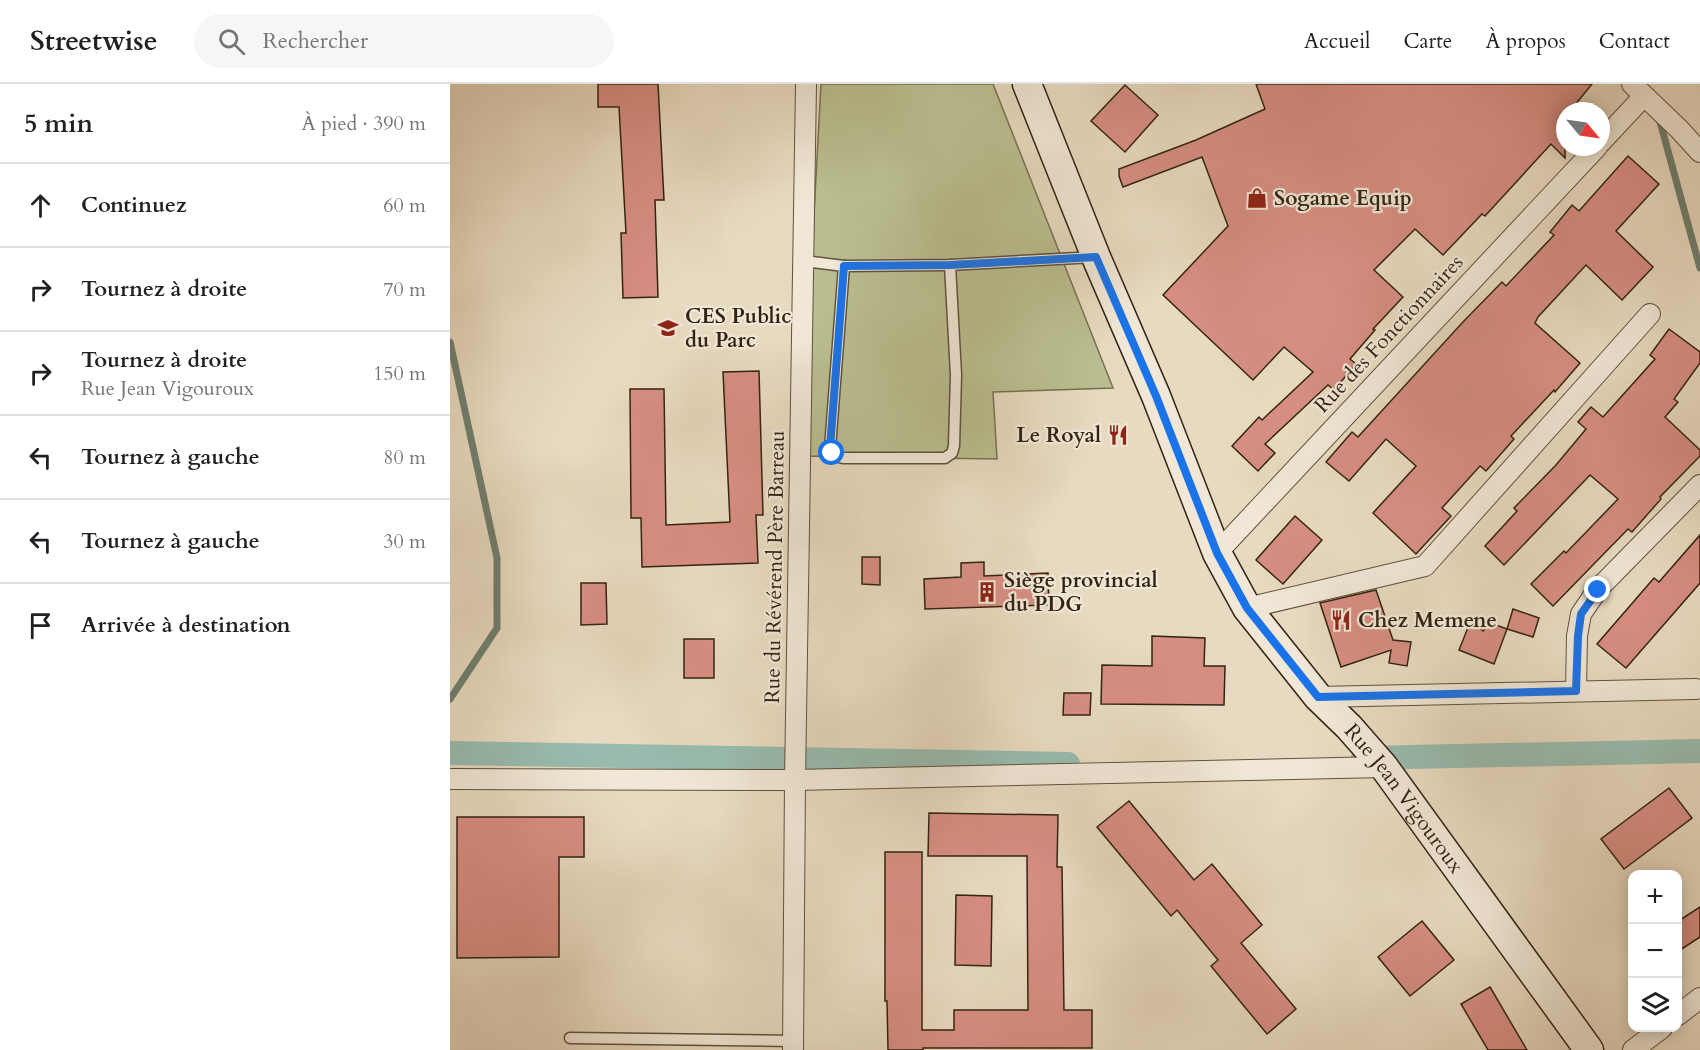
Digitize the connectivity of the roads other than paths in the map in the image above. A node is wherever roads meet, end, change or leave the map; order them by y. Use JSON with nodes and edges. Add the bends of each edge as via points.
{"nodes":[{"id":1,"x":806,"y":84,"type":"edge"},
{"id":2,"x":1027,"y":84,"type":"edge"},
{"id":3,"x":1642,"y":94,"type":"edge"},
{"id":4,"x":1610,"y":131,"type":"edge"},
{"id":5,"x":1700,"y":152,"type":"edge"},
{"id":6,"x":1589,"y":156,"type":"edge"},
{"id":7,"x":1096,"y":257,"type":"junction"},
{"id":8,"x":804,"y":261,"type":"junction"},
{"id":9,"x":950,"y":265,"type":"junction"},
{"id":10,"x":844,"y":266,"type":"junction"},
{"id":11,"x":1650,"y":314,"type":"dead end"},
{"id":12,"x":1700,"y":485,"type":"edge"},
{"id":13,"x":1217,"y":553,"type":"junction"},
{"id":14,"x":1247,"y":608,"type":"junction"},
{"id":15,"x":1696,"y":689,"type":"dead end"},
{"id":16,"x":1576,"y":691,"type":"junction"},
{"id":17,"x":1318,"y":697,"type":"junction"},
{"id":18,"x":1384,"y":767,"type":"junction"},
{"id":19,"x":795,"y":775,"type":"junction"},
{"id":20,"x":450,"y":779,"type":"edge"},
{"id":21,"x":1700,"y":998,"type":"edge"},
{"id":22,"x":1682,"y":1011,"type":"edge"},
{"id":23,"x":1657,"y":1032,"type":"edge"},
{"id":24,"x":570,"y":1038,"type":"dead end"},
{"id":25,"x":793,"y":1045,"type":"edge"},
{"id":26,"x":1589,"y":1050,"type":"edge"},
{"id":27,"x":1633,"y":1050,"type":"edge"}],
"edges":[{"from":1,"to":8,"type":"street","name":"Rue du Révérend Père Barreau"},
{"from":2,"to":7,"type":"street","name":"Rue Jean Vigouroux"},
{"from":3,"to":4,"type":"street"},
{"from":3,"to":5,"type":"street"},
{"from":6,"to":13,"type":"street","name":"Rue des Fonctionnaires"},
{"from":7,"to":9,"type":"lane"},
{"from":7,"to":13,"type":"street","name":"Rue Jean Vigouroux"},
{"from":8,"to":10,"type":"lane"},
{"from":8,"to":19,"type":"street","name":"Rue du Révérend Père Barreau"},
{"from":9,"to":10,"type":"lane"},
{"from":9,"to":10,"type":"lane","via":[[956,375],[954,446],[945,458],[843,458],[835,456],[830,448]]},
{"from":11,"to":14,"type":"street","via":[[1425,566]]},
{"from":12,"to":16,"type":"street","via":[[1598,590],[1581,614]]},
{"from":13,"to":14,"type":"street","name":"Rue Jean Vigouroux"},
{"from":14,"to":17,"type":"street","name":"Rue Jean Vigouroux"},
{"from":15,"to":16,"type":"street"},
{"from":16,"to":17,"type":"street"},
{"from":17,"to":18,"type":"street","name":"Rue Jean Vigouroux"},
{"from":18,"to":19,"type":"street"},
{"from":18,"to":26,"type":"street","name":"Rue Jean Vigouroux"},
{"from":19,"to":20,"type":"street"},
{"from":19,"to":25,"type":"street","name":"Rue du Révérend Père Barreau"},
{"from":21,"to":22,"type":"street"},
{"from":23,"to":27,"type":"street"},
{"from":24,"to":25,"type":"lane"}]}
